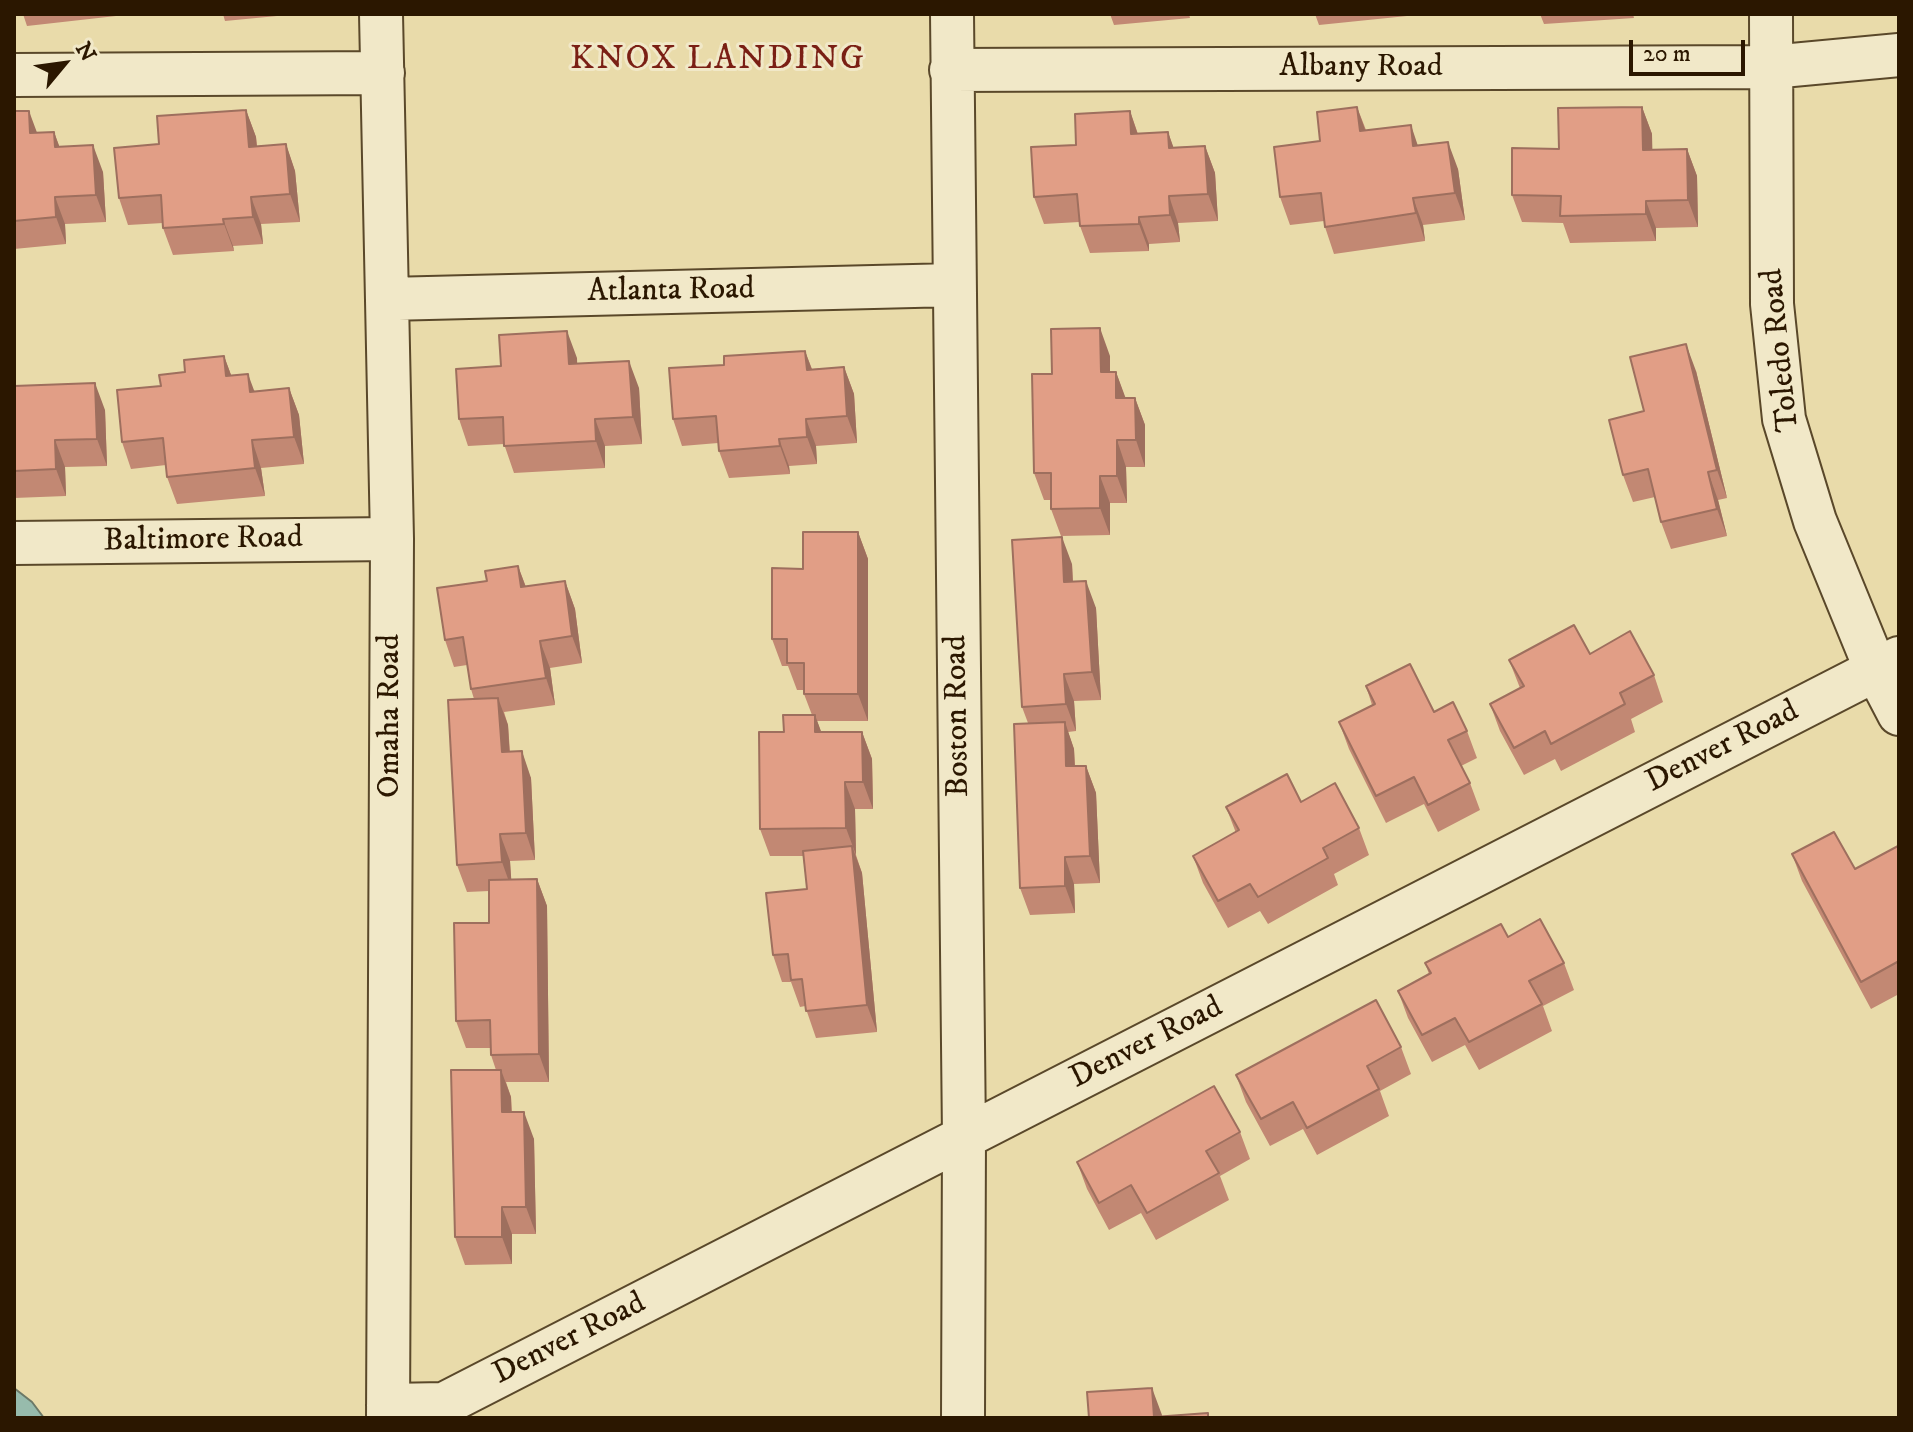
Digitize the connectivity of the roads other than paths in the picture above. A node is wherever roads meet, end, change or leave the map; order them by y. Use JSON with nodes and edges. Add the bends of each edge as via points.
{"nodes":[{"id":1,"x":381,"y":14,"type":"edge"},
{"id":2,"x":952,"y":14,"type":"edge"},
{"id":3,"x":1771,"y":14,"type":"edge"},
{"id":4,"x":1899,"y":55,"type":"edge"},
{"id":5,"x":1771,"y":67,"type":"junction"},
{"id":6,"x":951,"y":70,"type":"junction"},
{"id":7,"x":383,"y":73,"type":"junction"},
{"id":8,"x":14,"y":75,"type":"edge"},
{"id":9,"x":954,"y":285,"type":"junction"},
{"id":10,"x":388,"y":299,"type":"junction"},
{"id":11,"x":392,"y":539,"type":"junction"},
{"id":12,"x":14,"y":543,"type":"edge"},
{"id":13,"x":1887,"y":664,"type":"edge"},
{"id":14,"x":1899,"y":714,"type":"edge"},
{"id":15,"x":964,"y":1137,"type":"junction"},
{"id":16,"x":388,"y":1411,"type":"edge"},
{"id":17,"x":963,"y":1418,"type":"edge"}],
"edges":[{"from":1,"to":7,"type":"street","name":"Omaha Road"},
{"from":2,"to":6,"type":"street","name":"Boston Road"},
{"from":3,"to":5,"type":"street","name":"Toledo Road"},
{"from":4,"to":5,"type":"street","name":"Albany Road"},
{"from":5,"to":6,"type":"street","name":"Albany Road"},
{"from":5,"to":13,"type":"street","name":"Toledo Road","via":[[1772,304],[1784,419],[1815,521]]},
{"from":6,"to":9,"type":"street","name":"Boston Road"},
{"from":7,"to":8,"type":"street"},
{"from":7,"to":10,"type":"street","name":"Omaha Road"},
{"from":9,"to":10,"type":"street","name":"Atlanta Road"},
{"from":9,"to":15,"type":"street","name":"Boston Road"},
{"from":10,"to":11,"type":"street","name":"Omaha Road"},
{"from":11,"to":12,"type":"street","name":"Baltimore Road"},
{"from":11,"to":16,"type":"street","name":"Omaha Road"},
{"from":13,"to":14,"type":"street","name":"Toledo Road"},
{"from":13,"to":15,"type":"street","name":"Denver Road"},
{"from":15,"to":16,"type":"street","name":"Denver Road","via":[[444,1404]]},
{"from":15,"to":17,"type":"street","name":"Boston Road"}]}
